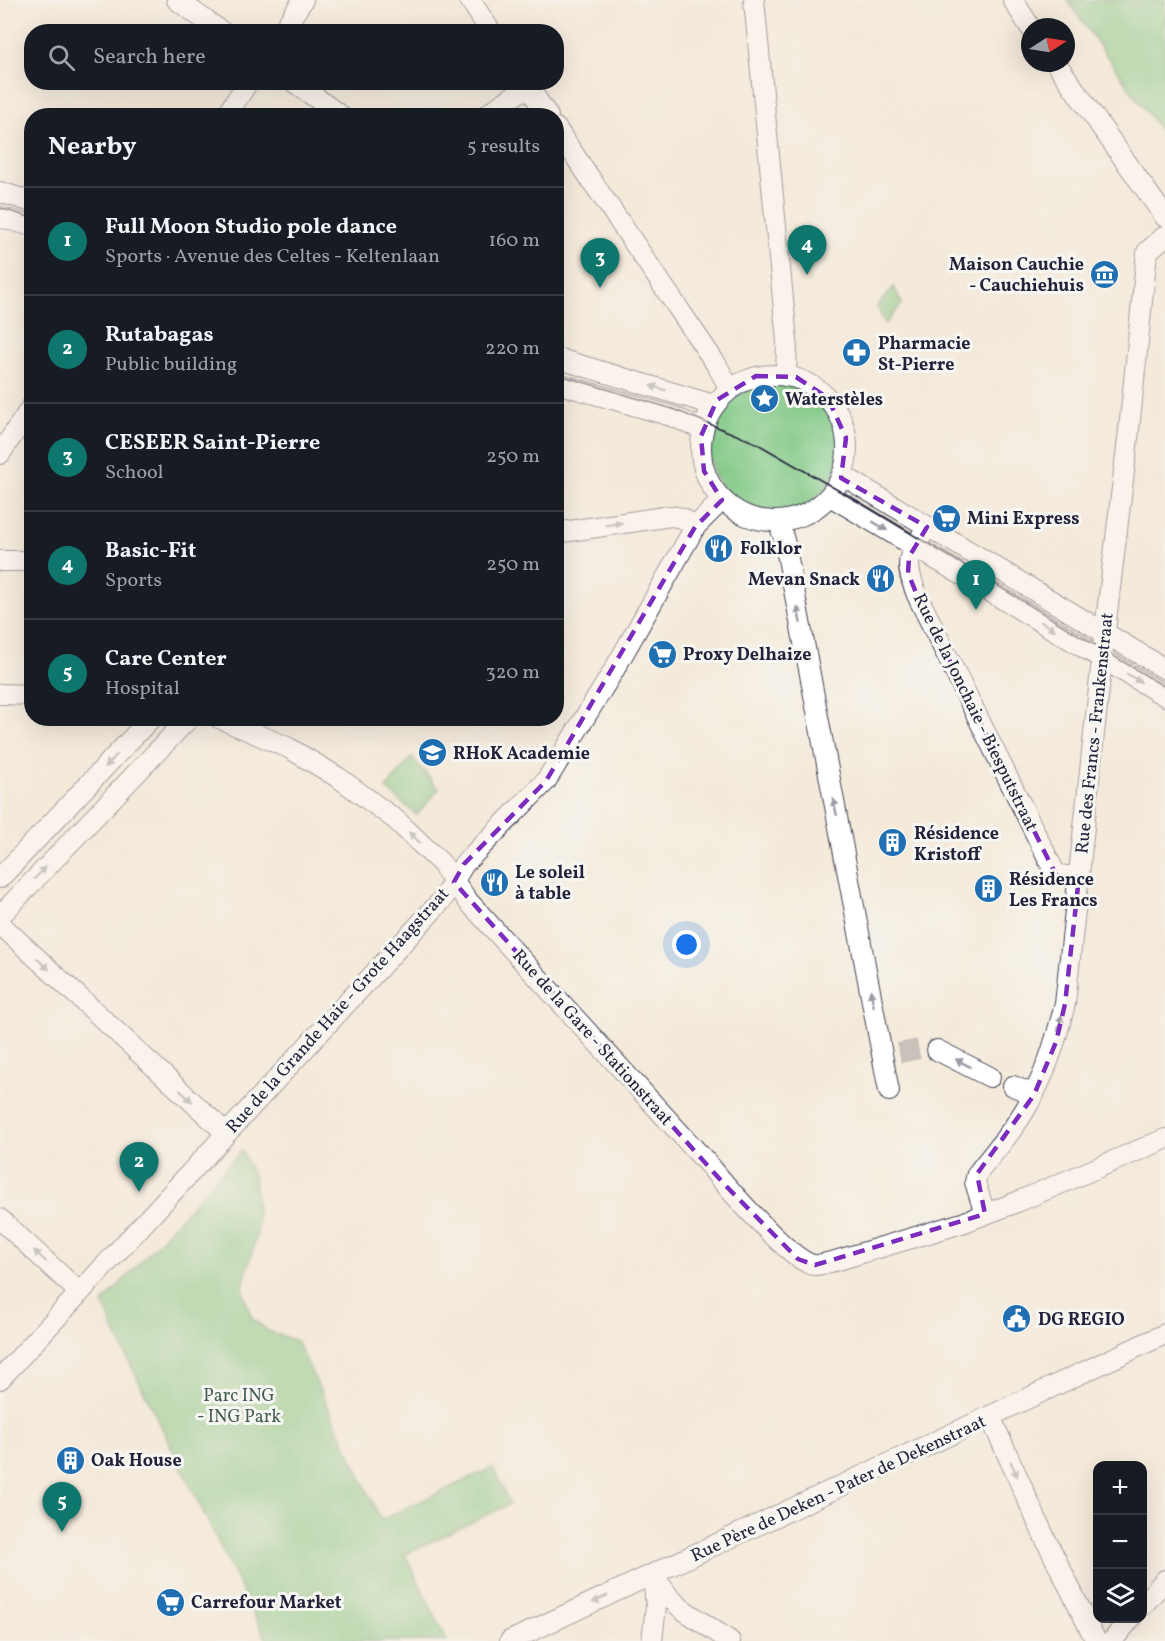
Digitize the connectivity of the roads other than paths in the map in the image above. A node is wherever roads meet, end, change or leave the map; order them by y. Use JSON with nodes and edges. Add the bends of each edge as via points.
{"nodes":[{"id":1,"x":177,"y":0,"type":"edge"},
{"id":2,"x":303,"y":0,"type":"edge"},
{"id":3,"x":470,"y":0,"type":"edge"},
{"id":4,"x":754,"y":0,"type":"edge"},
{"id":5,"x":1013,"y":0,"type":"edge"},
{"id":6,"x":1024,"y":18,"type":"edge"},
{"id":7,"x":211,"y":24,"type":"edge"},
{"id":8,"x":287,"y":24,"type":"edge"},
{"id":9,"x":486,"y":24,"type":"edge"},
{"id":10,"x":1062,"y":72,"type":"edge"},
{"id":11,"x":243,"y":90,"type":"edge"},
{"id":12,"x":305,"y":90,"type":"edge"},
{"id":13,"x":519,"y":90,"type":"edge"},
{"id":14,"x":531,"y":90,"type":"edge"},
{"id":15,"x":231,"y":108,"type":"edge"},
{"id":16,"x":330,"y":108,"type":"edge"},
{"id":17,"x":496,"y":108,"type":"edge"},
{"id":18,"x":543,"y":108,"type":"edge"},
{"id":19,"x":564,"y":141,"type":"edge"},
{"id":20,"x":0,"y":192,"type":"edge"},
{"id":21,"x":24,"y":200,"type":"edge"},
{"id":22,"x":0,"y":217,"type":"edge"},
{"id":23,"x":1165,"y":217,"type":"edge"},
{"id":24,"x":24,"y":224,"type":"edge"},
{"id":25,"x":1165,"y":236,"type":"edge"},
{"id":26,"x":564,"y":360,"type":"edge"},
{"id":27,"x":786,"y":375,"type":"junction"},
{"id":28,"x":564,"y":385,"type":"edge"},
{"id":29,"x":730,"y":389,"type":"junction"},
{"id":30,"x":714,"y":405,"type":"junction"},
{"id":31,"x":24,"y":418,"type":"edge"},
{"id":32,"x":703,"y":429,"type":"junction"},
{"id":33,"x":0,"y":454,"type":"edge"},
{"id":34,"x":841,"y":477,"type":"junction"},
{"id":35,"x":830,"y":496,"type":"junction"},
{"id":36,"x":722,"y":500,"type":"junction"},
{"id":37,"x":780,"y":521,"type":"junction"},
{"id":38,"x":695,"y":527,"type":"junction"},
{"id":39,"x":927,"y":527,"type":"junction"},
{"id":40,"x":564,"y":532,"type":"edge"},
{"id":41,"x":915,"y":547,"type":"junction"},
{"id":42,"x":0,"y":561,"type":"edge"},
{"id":43,"x":24,"y":561,"type":"edge"},
{"id":44,"x":1105,"y":633,"type":"junction"},
{"id":45,"x":1102,"y":659,"type":"junction"},
{"id":46,"x":1165,"y":669,"type":"edge"},
{"id":47,"x":0,"y":694,"type":"edge"},
{"id":48,"x":24,"y":695,"type":"edge"},
{"id":49,"x":1165,"y":696,"type":"edge"},
{"id":50,"x":143,"y":726,"type":"edge"},
{"id":51,"x":181,"y":726,"type":"edge"},
{"id":52,"x":237,"y":726,"type":"edge"},
{"id":53,"x":1079,"y":877,"type":"junction"},
{"id":54,"x":0,"y":878,"type":"edge"},
{"id":55,"x":454,"y":882,"type":"junction"},
{"id":56,"x":0,"y":916,"type":"edge"},
{"id":57,"x":0,"y":924,"type":"edge"},
{"id":58,"x":937,"y":1050,"type":"tunnel mouth"},
{"id":59,"x":990,"y":1077,"type":"dead end"},
{"id":60,"x":1013,"y":1086,"type":"dead end"},
{"id":61,"x":889,"y":1091,"type":"dead end"},
{"id":62,"x":1034,"y":1095,"type":"junction"},
{"id":63,"x":226,"y":1133,"type":"junction"},
{"id":64,"x":1165,"y":1139,"type":"edge"},
{"id":65,"x":985,"y":1214,"type":"junction"},
{"id":66,"x":0,"y":1219,"type":"edge"},
{"id":67,"x":80,"y":1292,"type":"junction"},
{"id":68,"x":1165,"y":1334,"type":"edge"},
{"id":69,"x":0,"y":1379,"type":"edge"},
{"id":70,"x":990,"y":1416,"type":"junction"},
{"id":71,"x":653,"y":1575,"type":"junction"},
{"id":72,"x":1165,"y":1580,"type":"edge"},
{"id":73,"x":1147,"y":1601,"type":"edge"},
{"id":74,"x":1127,"y":1623,"type":"edge"},
{"id":75,"x":510,"y":1641,"type":"edge"},
{"id":76,"x":652,"y":1641,"type":"edge"},
{"id":77,"x":730,"y":1641,"type":"edge"},
{"id":78,"x":1096,"y":1641,"type":"edge"},
{"id":79,"x":1112,"y":1641,"type":"edge"}],
"edges":[{"from":1,"to":7,"type":"street"},
{"from":2,"to":8,"type":"street"},
{"from":3,"to":9,"type":"street"},
{"from":4,"to":27,"type":"street","via":[[787,341]]},
{"from":5,"to":6,"type":"street"},
{"from":10,"to":23,"type":"street"},
{"from":11,"to":15,"type":"street"},
{"from":12,"to":16,"type":"street"},
{"from":13,"to":17,"type":"street"},
{"from":14,"to":18,"type":"street"},
{"from":19,"to":29,"type":"street"},
{"from":20,"to":21,"type":"street"},
{"from":22,"to":24,"type":"street"},
{"from":25,"to":44,"type":"street","name":"Rue des Francs - Frankenstraat","via":[[1147,252]]},
{"from":30,"to":26,"type":"street","one_way":true},
{"from":27,"to":29,"type":"street","via":[[756,376]]},
{"from":27,"to":34,"type":"street","via":[[820,390],[840,417],[847,449]]},
{"from":28,"to":32,"type":"street"},
{"from":29,"to":30,"type":"street"},
{"from":30,"to":32,"type":"street"},
{"from":31,"to":33,"type":"street"},
{"from":32,"to":36,"type":"street","via":[[704,471]]},
{"from":34,"to":35,"type":"street"},
{"from":34,"to":39,"type":"street"},
{"from":35,"to":37,"type":"street","via":[[808,513]]},
{"from":35,"to":41,"type":"street","one_way":true},
{"from":36,"to":37,"type":"street","via":[[748,516]]},
{"from":36,"to":38,"type":"street","name":"Rue de la Grande Haie - Grote Haagstraat"},
{"from":61,"to":37,"type":"street","one_way":true,"via":[[891,1054]]},
{"from":40,"to":38,"type":"street","one_way":true,"via":[[671,516]]},
{"from":38,"to":55,"type":"street","name":"Rue de la Grande Haie - Grote Haagstraat","via":[[546,781],[464,864]]},
{"from":39,"to":41,"type":"street","name":"Rue de la Jonchaie - Biesputstraat"},
{"from":39,"to":44,"type":"street"},
{"from":41,"to":45,"type":"street","one_way":true},
{"from":41,"to":53,"type":"street","name":"Rue de la Jonchaie - Biesputstraat","via":[[909,557],[908,573],[1011,786],[1056,875]]},
{"from":42,"to":43,"type":"street"},
{"from":44,"to":45,"type":"street","name":"Rue des Francs - Frankenstraat"},
{"from":44,"to":46,"type":"street"},
{"from":45,"to":49,"type":"street","one_way":true},
{"from":45,"to":53,"type":"street","name":"Rue des Francs - Frankenstraat"},
{"from":47,"to":48,"type":"street"},
{"from":50,"to":54,"type":"street","one_way":true},
{"from":56,"to":51,"type":"street","one_way":true},
{"from":55,"to":52,"type":"street","name":"Rue de la Gare - Stationstraat","one_way":true,"via":[[441,863],[396,820],[339,778],[288,748]]},
{"from":62,"to":53,"type":"street","name":"Rue des Francs - Frankenstraat","one_way":true,"via":[[1056,1041],[1065,1004]]},
{"from":55,"to":63,"type":"street","name":"Rue de la Grande Haie - Grote Haagstraat","via":[[442,900]]},
{"from":55,"to":65,"type":"street","name":"Rue de la Gare - Stationstraat","via":[[724,1185],[798,1259],[815,1265],[835,1261]]},
{"from":57,"to":63,"type":"street","one_way":true},
{"from":59,"to":58,"type":"street","one_way":true},
{"from":60,"to":62,"type":"street"},
{"from":62,"to":65,"type":"street","name":"Rue des Francs - Frankenstraat","via":[[977,1174],[975,1182]]},
{"from":63,"to":67,"type":"street","name":"Rue de la Grande Haie - Grote Haagstraat"},
{"from":64,"to":65,"type":"street","name":"Rue de la Gare - Stationstraat"},
{"from":67,"to":66,"type":"street","one_way":true},
{"from":67,"to":69,"type":"street","name":"Rue de la Grande Haie - Grote Haagstraat"},
{"from":68,"to":70,"type":"street","name":"Rue Père de Deken - Pater de Dekenstraat"},
{"from":70,"to":71,"type":"street","name":"Rue Père de Deken - Pater de Dekenstraat"},
{"from":70,"to":78,"type":"street","one_way":true},
{"from":71,"to":75,"type":"street","name":"Rue Père de Deken - Pater de Dekenstraat","one_way":true},
{"from":71,"to":76,"type":"street","via":[[656,1606]]},
{"from":71,"to":77,"type":"street","via":[[682,1609]]},
{"from":72,"to":73,"type":"street"},
{"from":74,"to":79,"type":"street"}]}
